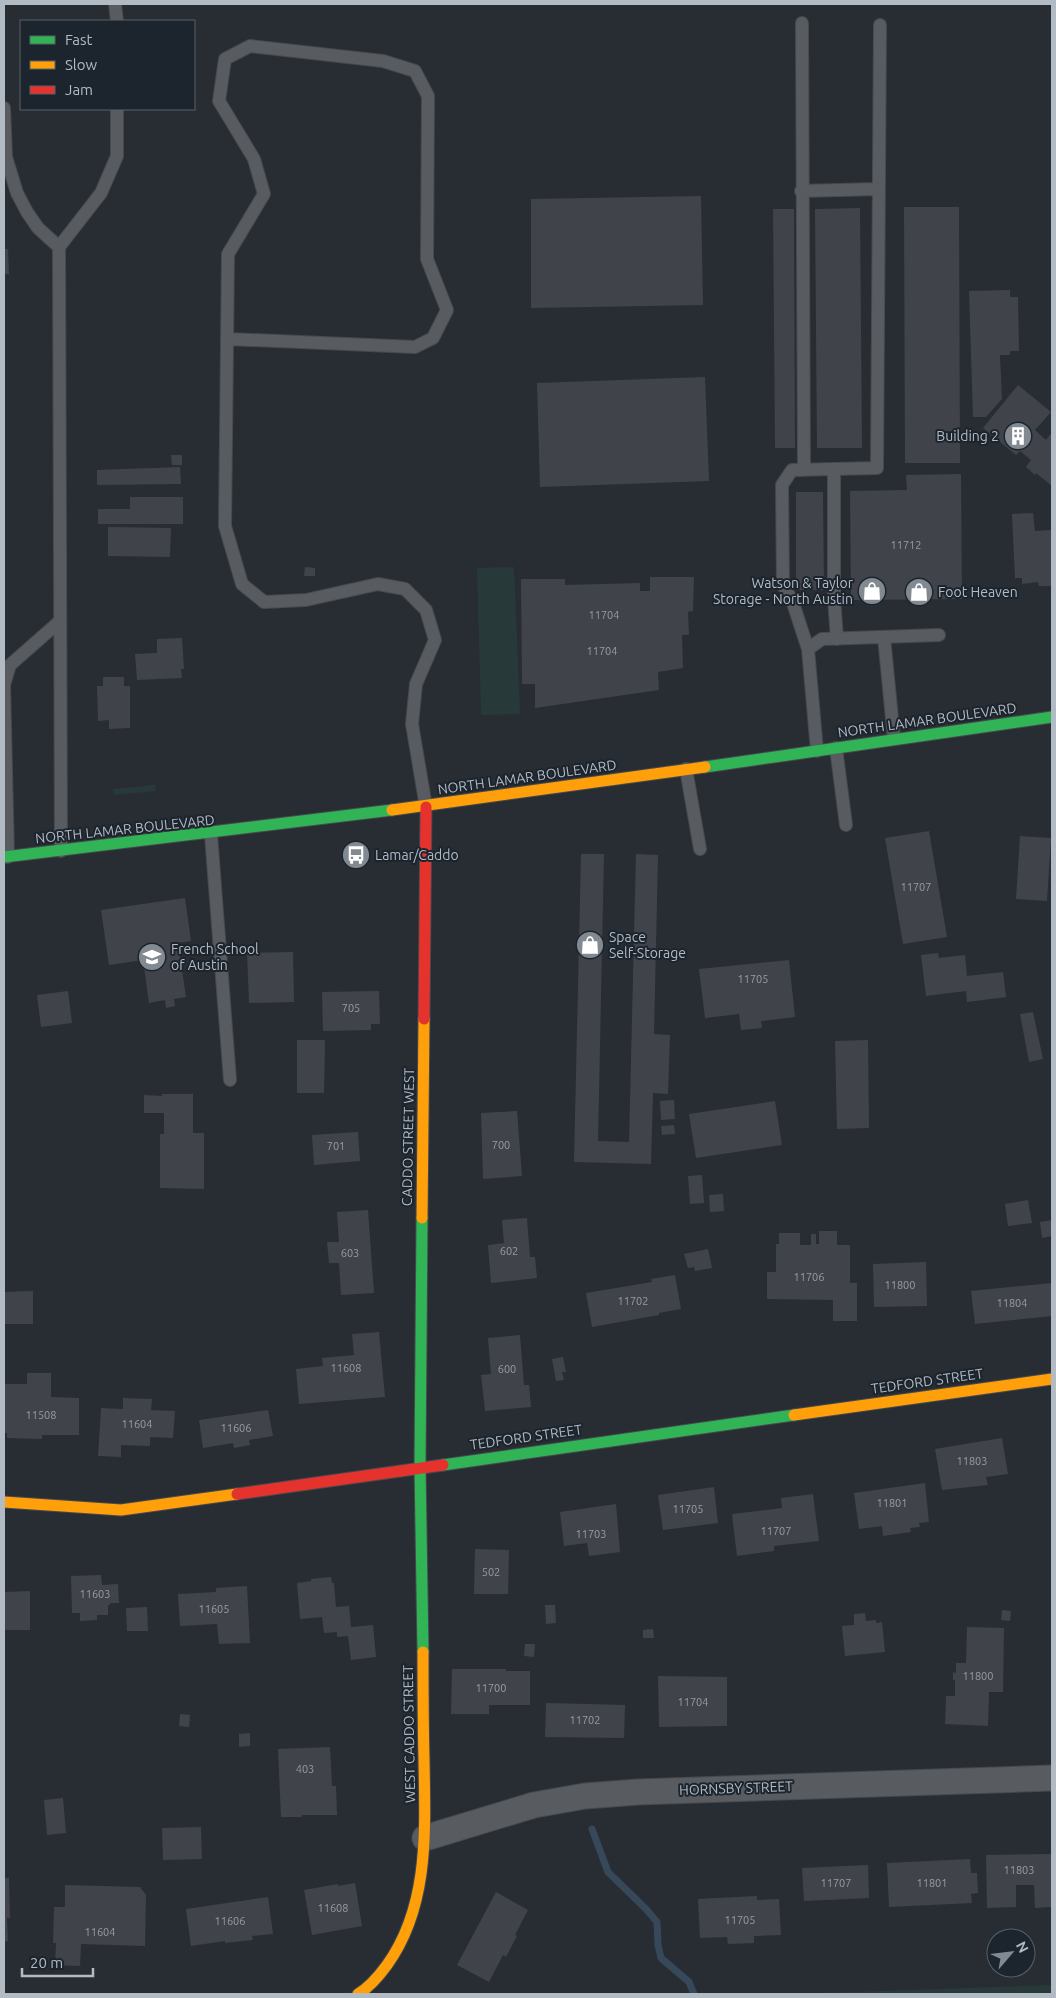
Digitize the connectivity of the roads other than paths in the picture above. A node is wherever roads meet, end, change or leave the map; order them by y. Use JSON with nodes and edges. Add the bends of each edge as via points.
{"nodes":[{"id":1,"x":115,"y":4,"type":"edge"},
{"id":2,"x":116,"y":20,"type":"edge"},
{"id":3,"x":802,"y":23,"type":"dead end"},
{"id":4,"x":880,"y":25,"type":"dead end"},
{"id":5,"x":4,"y":108,"type":"edge"},
{"id":6,"x":117,"y":110,"type":"edge"},
{"id":7,"x":878,"y":189,"type":"junction"},
{"id":8,"x":801,"y":191,"type":"junction"},
{"id":9,"x":59,"y":247,"type":"junction"},
{"id":10,"x":228,"y":339,"type":"junction"},
{"id":11,"x":834,"y":469,"type":"junction"},
{"id":12,"x":804,"y":470,"type":"junction"},
{"id":13,"x":60,"y":621,"type":"junction"},
{"id":14,"x":939,"y":635,"type":"dead end"},
{"id":15,"x":884,"y":637,"type":"junction"},
{"id":16,"x":837,"y":639,"type":"junction"},
{"id":17,"x":808,"y":649,"type":"junction"},
{"id":18,"x":1052,"y":717,"type":"edge"},
{"id":19,"x":894,"y":740,"type":"junction"},
{"id":20,"x":836,"y":748,"type":"junction"},
{"id":21,"x":817,"y":751,"type":"junction"},
{"id":22,"x":686,"y":769,"type":"junction"},
{"id":23,"x":426,"y":807,"type":"junction"},
{"id":24,"x":846,"y":825,"type":"dead end"},
{"id":25,"x":212,"y":835,"type":"junction"},
{"id":26,"x":700,"y":849,"type":"dead end"},
{"id":27,"x":61,"y":852,"type":"junction"},
{"id":28,"x":6,"y":857,"type":"edge"},
{"id":29,"x":230,"y":1080,"type":"dead end"},
{"id":30,"x":1052,"y":1379,"type":"edge"},
{"id":31,"x":420,"y":1466,"type":"junction"},
{"id":32,"x":4,"y":1502,"type":"edge"},
{"id":33,"x":1052,"y":1778,"type":"edge"},
{"id":34,"x":425,"y":1838,"type":"junction"},
{"id":35,"x":367,"y":1992,"type":"edge"}],
"edges":[{"from":1,"to":2,"type":"lane"},
{"from":3,"to":8,"type":"lane"},
{"from":4,"to":7,"type":"lane"},
{"from":5,"to":9,"type":"lane","via":[[6,157],[17,193],[38,228]]},
{"from":6,"to":9,"type":"lane","via":[[117,156],[102,192]]},
{"from":7,"to":8,"type":"lane"},
{"from":7,"to":11,"type":"lane","via":[[877,468]]},
{"from":8,"to":12,"type":"lane"},
{"from":9,"to":13,"type":"lane"},
{"from":10,"to":10,"type":"lane","via":[[228,254],[264,194],[254,159],[219,101],[225,59],[250,46],[383,61],[415,71],[428,96],[428,259],[447,310],[433,338],[415,347]]},
{"from":10,"to":23,"type":"lane","via":[[225,526],[242,584],[264,602],[306,600],[378,584],[405,589],[426,610],[436,640],[416,684],[412,724]]},
{"from":11,"to":12,"type":"lane"},
{"from":11,"to":16,"type":"lane"},
{"from":12,"to":17,"type":"lane","via":[[792,470],[782,486],[783,585],[792,600]]},
{"from":13,"to":27,"type":"lane"},
{"from":13,"to":28,"type":"lane","via":[[10,665],[4,685]]},
{"from":14,"to":15,"type":"lane"},
{"from":15,"to":16,"type":"lane"},
{"from":15,"to":19,"type":"lane"},
{"from":16,"to":17,"type":"lane","via":[[822,639]]},
{"from":17,"to":21,"type":"lane"},
{"from":18,"to":19,"type":"street","name":"NORTH LAMAR BOULEVARD"},
{"from":19,"to":20,"type":"street","name":"NORTH LAMAR BOULEVARD"},
{"from":20,"to":21,"type":"street","name":"NORTH LAMAR BOULEVARD"},
{"from":20,"to":24,"type":"lane"},
{"from":21,"to":22,"type":"street","name":"NORTH LAMAR BOULEVARD"},
{"from":22,"to":23,"type":"street","name":"NORTH LAMAR BOULEVARD"},
{"from":22,"to":26,"type":"lane"},
{"from":23,"to":25,"type":"street","name":"NORTH LAMAR BOULEVARD"},
{"from":23,"to":31,"type":"street","name":"CADDO STREET WEST"},
{"from":25,"to":27,"type":"street","name":"NORTH LAMAR BOULEVARD"},
{"from":25,"to":29,"type":"lane"},
{"from":27,"to":28,"type":"street","name":"NORTH LAMAR BOULEVARD"},
{"from":30,"to":31,"type":"street","name":"TEDFORD STREET"},
{"from":31,"to":32,"type":"street","name":"TEDFORD STREET","via":[[121,1510]]},
{"from":31,"to":34,"type":"street","name":"WEST CADDO STREET"},
{"from":33,"to":34,"type":"street","name":"HORNSBY STREET","via":[[594,1796],[534,1805]]},
{"from":34,"to":35,"type":"street","name":"WEST CADDO STREET","via":[[418,1897],[409,1930],[394,1957]]}]}
